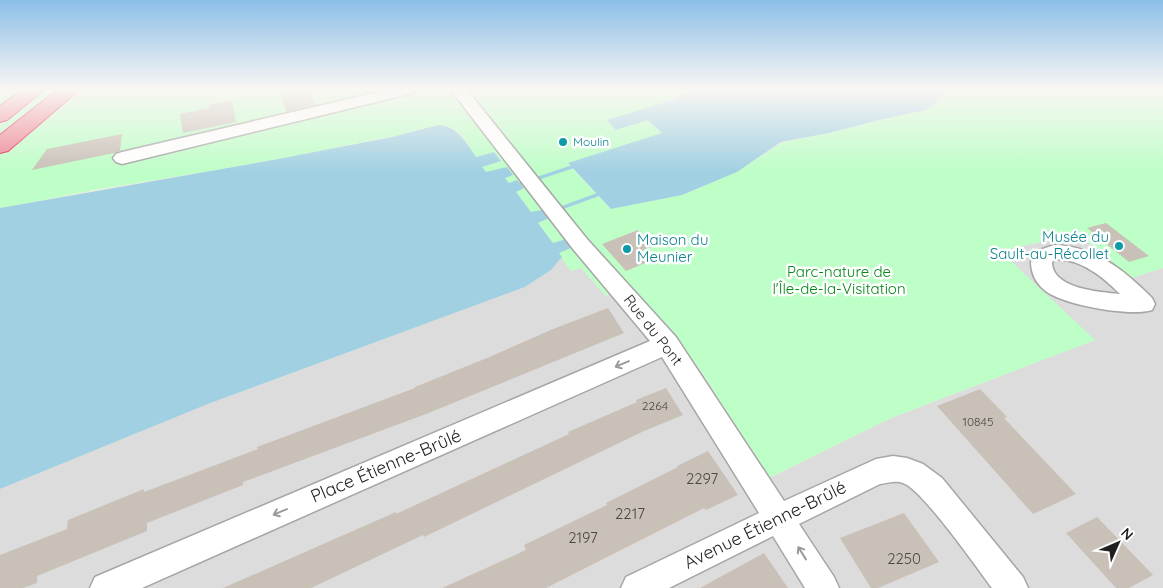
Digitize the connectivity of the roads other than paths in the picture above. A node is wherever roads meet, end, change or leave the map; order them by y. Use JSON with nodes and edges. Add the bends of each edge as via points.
{"nodes":[{"id":1,"x":35,"y":117,"type":"edge"},
{"id":2,"x":292,"y":117,"type":"edge"},
{"id":3,"x":480,"y":117,"type":"edge"},
{"id":4,"x":0,"y":146,"type":"edge"},
{"id":5,"x":122,"y":158,"type":"dead end"},
{"id":6,"x":667,"y":344,"type":"junction"},
{"id":7,"x":780,"y":518,"type":"junction"},
{"id":8,"x":106,"y":588,"type":"edge"},
{"id":9,"x":637,"y":588,"type":"edge"},
{"id":10,"x":823,"y":588,"type":"edge"},
{"id":11,"x":1012,"y":588,"type":"edge"}],
"edges":[{"from":1,"to":4,"type":"highway"},
{"from":2,"to":5,"type":"street"},
{"from":3,"to":6,"type":"street","name":"Rue du Pont","via":[[580,244]]},
{"from":6,"to":7,"type":"street","name":"Rue du Pont"},
{"from":6,"to":8,"type":"street","name":"Place Étienne-Brûlé","one_way":true},
{"from":7,"to":9,"type":"street","name":"Avenue Étienne-Brûlé"},
{"from":10,"to":7,"type":"street","name":"Rue du Pont","one_way":true},
{"from":7,"to":11,"type":"street","name":"Avenue Étienne-Brûlé","via":[[876,472],[895,467],[919,476],[932,487]]}]}
